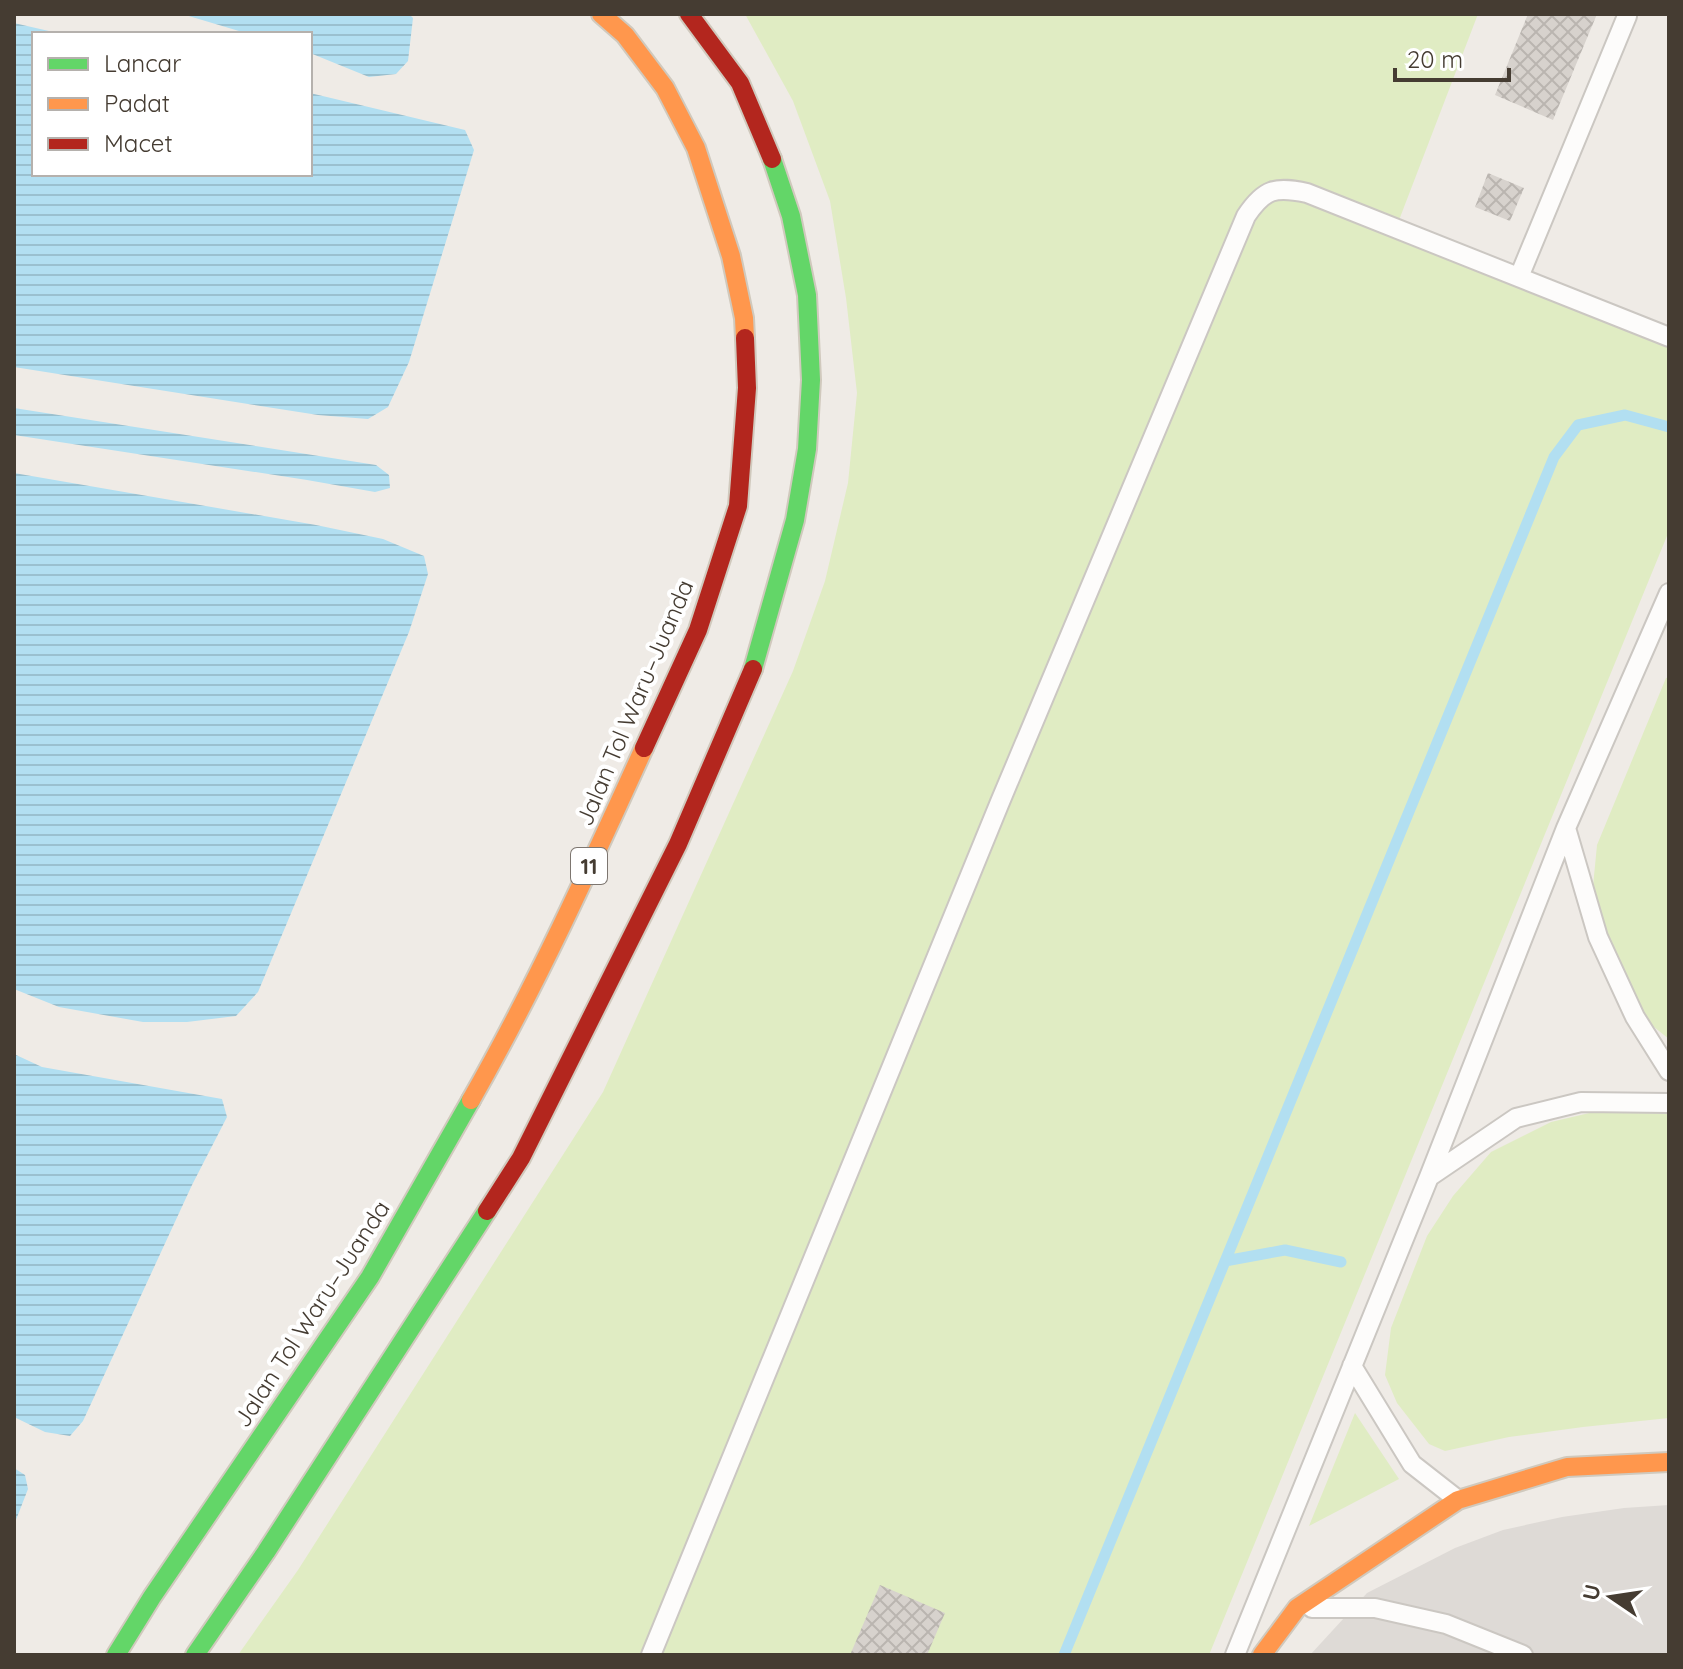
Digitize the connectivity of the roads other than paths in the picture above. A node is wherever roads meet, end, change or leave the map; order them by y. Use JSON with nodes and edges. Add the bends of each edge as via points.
{"nodes":[{"id":1,"x":601,"y":14,"type":"edge"},
{"id":2,"x":689,"y":14,"type":"edge"},
{"id":3,"x":1627,"y":16,"type":"dead end"},
{"id":4,"x":1519,"y":277,"type":"junction"},
{"id":5,"x":1669,"y":337,"type":"edge"},
{"id":6,"x":1669,"y":593,"type":"edge"},
{"id":7,"x":1661,"y":635,"type":"edge"},
{"id":8,"x":1566,"y":828,"type":"junction"},
{"id":9,"x":1669,"y":1071,"type":"edge"},
{"id":10,"x":1669,"y":1103,"type":"edge"},
{"id":11,"x":1429,"y":1177,"type":"junction"},
{"id":12,"x":1352,"y":1366,"type":"junction"},
{"id":13,"x":1669,"y":1462,"type":"edge"},
{"id":14,"x":1458,"y":1500,"type":"junction"},
{"id":15,"x":1297,"y":1608,"type":"junction"},
{"id":16,"x":116,"y":1655,"type":"edge"},
{"id":17,"x":195,"y":1655,"type":"edge"},
{"id":18,"x":651,"y":1655,"type":"edge"},
{"id":19,"x":1235,"y":1655,"type":"edge"},
{"id":20,"x":1262,"y":1655,"type":"edge"},
{"id":21,"x":1523,"y":1655,"type":"edge"}],
"edges":[{"from":1,"to":16,"type":"main road","name":"Jalan Tol Waru–Juanda","number":"11","via":[[625,35],[665,88],[696,148],[731,256],[744,318],[747,388],[738,506],[698,630],[508,1035],[370,1277]]},
{"from":2,"to":17,"type":"main road","via":[[740,83],[768,148],[791,216],[807,295],[807,449],[795,520],[755,665],[678,844],[521,1158]]},
{"from":3,"to":4,"type":"lane"},
{"from":4,"to":5,"type":"lane"},
{"from":4,"to":18,"type":"lane","via":[[1307,193],[1265,193],[1246,216]]},
{"from":6,"to":7,"type":"lane"},
{"from":7,"to":8,"type":"lane"},
{"from":8,"to":9,"type":"lane","via":[[1598,937],[1635,1017]]},
{"from":8,"to":11,"type":"lane"},
{"from":10,"to":11,"type":"lane","via":[[1581,1102],[1516,1118]]},
{"from":11,"to":12,"type":"lane"},
{"from":12,"to":14,"type":"lane","via":[[1412,1464]]},
{"from":12,"to":19,"type":"lane"},
{"from":13,"to":14,"type":"main road","via":[[1567,1467]]},
{"from":14,"to":15,"type":"main road"},
{"from":15,"to":20,"type":"main road"},
{"from":15,"to":21,"type":"lane","via":[[1375,1608],[1446,1624]]}]}
